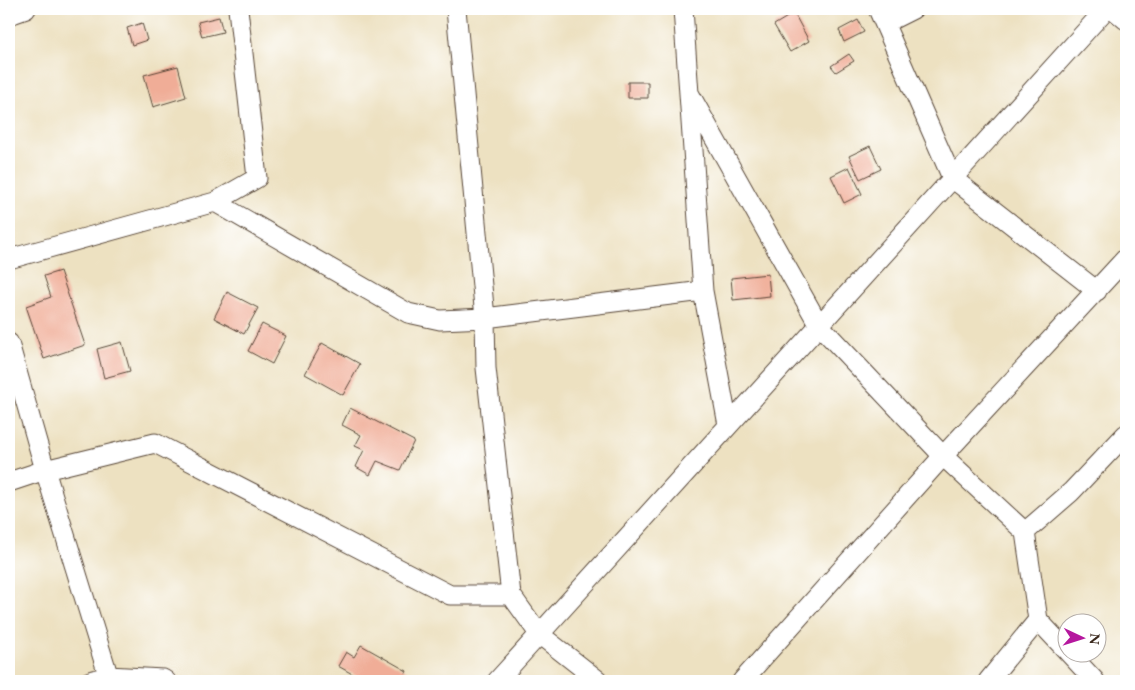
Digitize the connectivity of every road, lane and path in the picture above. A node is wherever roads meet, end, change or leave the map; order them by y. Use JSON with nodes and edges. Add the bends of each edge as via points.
{"nodes":[{"id":1,"x":26,"y":9,"type":"edge"},
{"id":2,"x":238,"y":9,"type":"edge"},
{"id":3,"x":456,"y":9,"type":"edge"},
{"id":4,"x":683,"y":9,"type":"edge"},
{"id":5,"x":912,"y":9,"type":"edge"},
{"id":6,"x":1106,"y":9,"type":"edge"},
{"id":7,"x":1113,"y":9,"type":"edge"},
{"id":8,"x":9,"y":15,"type":"edge"},
{"id":9,"x":881,"y":16,"type":"edge"},
{"id":10,"x":1126,"y":20,"type":"edge"},
{"id":11,"x":689,"y":93,"type":"junction"},
{"id":12,"x":952,"y":178,"type":"junction"},
{"id":13,"x":216,"y":202,"type":"junction"},
{"id":14,"x":1126,"y":258,"type":"edge"},
{"id":15,"x":9,"y":259,"type":"edge"},
{"id":16,"x":703,"y":291,"type":"junction"},
{"id":17,"x":1096,"y":291,"type":"junction"},
{"id":18,"x":485,"y":318,"type":"junction"},
{"id":19,"x":819,"y":325,"type":"junction"},
{"id":20,"x":9,"y":343,"type":"edge"},
{"id":21,"x":728,"y":425,"type":"junction"},
{"id":22,"x":1126,"y":434,"type":"edge"},
{"id":23,"x":944,"y":456,"type":"junction"},
{"id":24,"x":45,"y":470,"type":"junction"},
{"id":25,"x":9,"y":482,"type":"edge"},
{"id":26,"x":1025,"y":532,"type":"junction"},
{"id":27,"x":511,"y":595,"type":"junction"},
{"id":28,"x":1038,"y":620,"type":"junction"},
{"id":29,"x":539,"y":634,"type":"junction"},
{"id":30,"x":1058,"y":641,"type":"edge"},
{"id":31,"x":1077,"y":662,"type":"edge"},
{"id":32,"x":103,"y":680,"type":"edge"},
{"id":33,"x":166,"y":681,"type":"edge"},
{"id":34,"x":498,"y":681,"type":"edge"},
{"id":35,"x":599,"y":681,"type":"edge"},
{"id":36,"x":742,"y":681,"type":"edge"},
{"id":37,"x":988,"y":681,"type":"edge"},
{"id":38,"x":1095,"y":681,"type":"edge"}],
"edges":[{"from":1,"to":8,"type":"street"},
{"from":2,"to":13,"type":"street","via":[[257,178]]},
{"from":3,"to":18,"type":"street"},
{"from":4,"to":11,"type":"street"},
{"from":5,"to":9,"type":"street"},
{"from":6,"to":12,"type":"street"},
{"from":7,"to":10,"type":"street"},
{"from":9,"to":12,"type":"street"},
{"from":11,"to":16,"type":"street"},
{"from":11,"to":19,"type":"street"},
{"from":12,"to":17,"type":"street"},
{"from":12,"to":19,"type":"street"},
{"from":13,"to":15,"type":"street"},
{"from":13,"to":18,"type":"street","via":[[408,313],[440,320]]},
{"from":14,"to":17,"type":"street"},
{"from":16,"to":18,"type":"street"},
{"from":16,"to":21,"type":"street"},
{"from":17,"to":23,"type":"street"},
{"from":18,"to":27,"type":"street","via":[[486,368]]},
{"from":19,"to":21,"type":"street"},
{"from":19,"to":23,"type":"street"},
{"from":20,"to":24,"type":"street"},
{"from":21,"to":29,"type":"street"},
{"from":22,"to":26,"type":"street","via":[[1070,492]]},
{"from":23,"to":26,"type":"street"},
{"from":23,"to":36,"type":"street"},
{"from":24,"to":25,"type":"street"},
{"from":24,"to":27,"type":"street","via":[[156,444],[450,594]]},
{"from":24,"to":32,"type":"street"},
{"from":26,"to":28,"type":"street"},
{"from":27,"to":29,"type":"street"},
{"from":28,"to":30,"type":"street"},
{"from":28,"to":37,"type":"street"},
{"from":29,"to":34,"type":"street"},
{"from":29,"to":35,"type":"street"},
{"from":31,"to":38,"type":"street"},
{"from":32,"to":33,"type":"street"}]}
